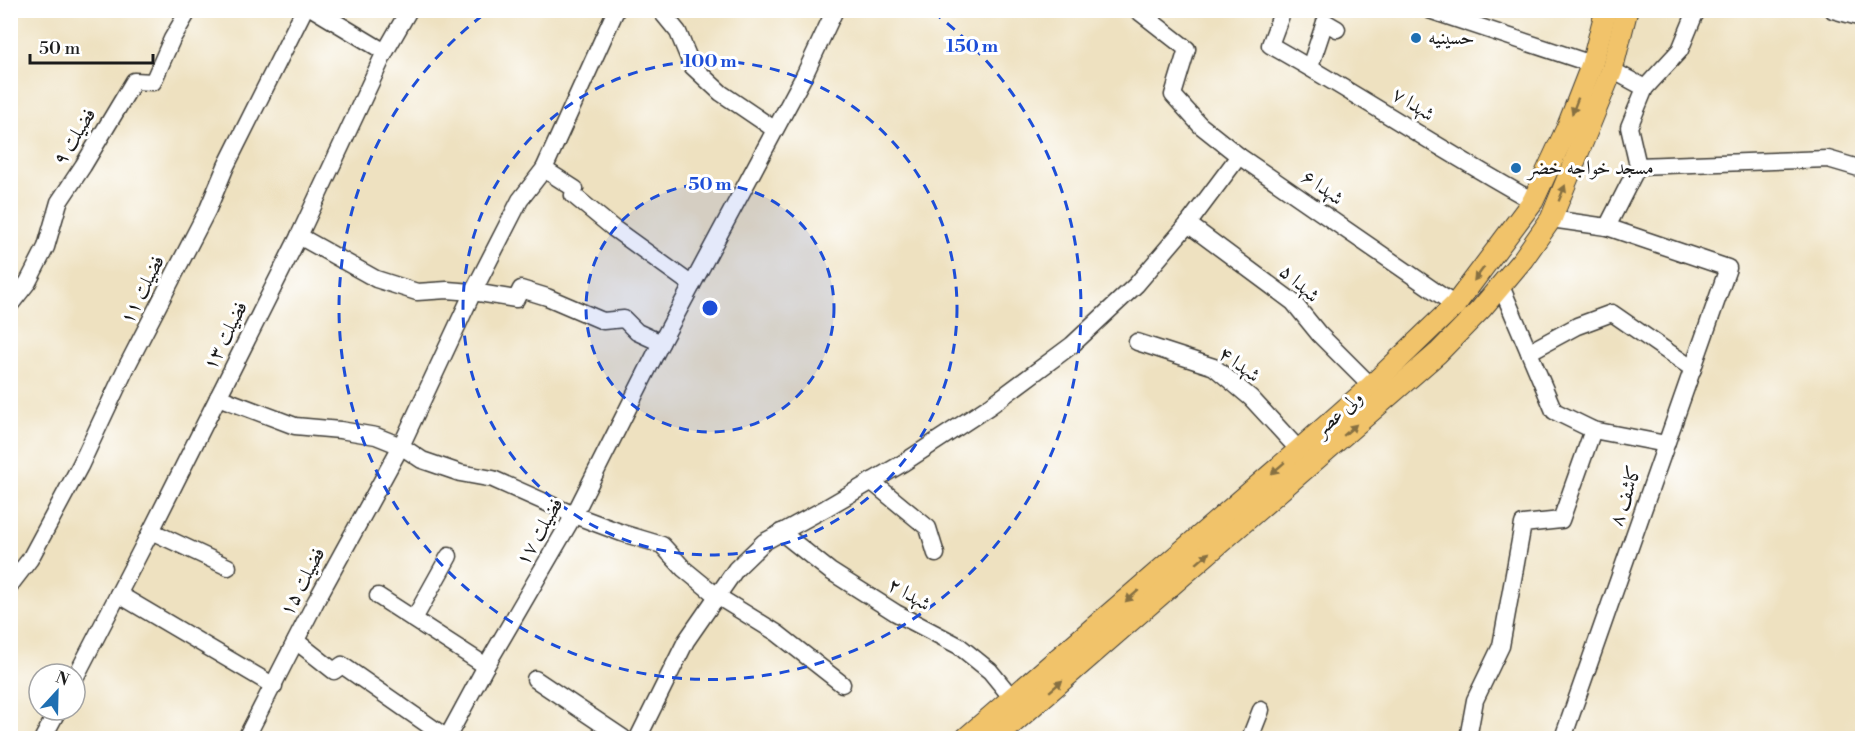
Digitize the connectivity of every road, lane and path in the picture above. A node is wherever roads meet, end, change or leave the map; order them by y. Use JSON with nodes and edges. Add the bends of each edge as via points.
{"nodes":[{"id":1,"x":189,"y":10,"type":"edge"},
{"id":2,"x":304,"y":10,"type":"edge"},
{"id":3,"x":315,"y":10,"type":"edge"},
{"id":4,"x":409,"y":10,"type":"edge"},
{"id":5,"x":616,"y":10,"type":"edge"},
{"id":6,"x":660,"y":10,"type":"edge"},
{"id":7,"x":835,"y":10,"type":"edge"},
{"id":8,"x":1137,"y":10,"type":"edge"},
{"id":9,"x":1283,"y":10,"type":"edge"},
{"id":10,"x":1429,"y":10,"type":"edge"},
{"id":11,"x":1606,"y":10,"type":"edge"},
{"id":12,"x":1627,"y":10,"type":"edge"},
{"id":13,"x":1698,"y":10,"type":"edge"},
{"id":14,"x":1833,"y":10,"type":"edge"},
{"id":15,"x":1863,"y":16,"type":"edge"},
{"id":16,"x":1337,"y":29,"type":"dead end"},
{"id":17,"x":385,"y":52,"type":"junction"},
{"id":18,"x":1592,"y":64,"type":"junction"},
{"id":19,"x":1310,"y":67,"type":"junction"},
{"id":20,"x":1612,"y":70,"type":"junction"},
{"id":21,"x":1645,"y":88,"type":"junction"},
{"id":22,"x":774,"y":129,"type":"junction"},
{"id":23,"x":1239,"y":156,"type":"junction"},
{"id":24,"x":1638,"y":166,"type":"junction"},
{"id":25,"x":544,"y":169,"type":"junction"},
{"id":26,"x":1863,"y":169,"type":"edge"},
{"id":27,"x":1533,"y":201,"type":"junction"},
{"id":28,"x":1551,"y":219,"type":"junction"},
{"id":29,"x":1188,"y":224,"type":"junction"},
{"id":30,"x":1607,"y":227,"type":"junction"},
{"id":31,"x":299,"y":236,"type":"junction"},
{"id":32,"x":692,"y":285,"type":"junction"},
{"id":33,"x":1501,"y":286,"type":"junction"},
{"id":34,"x":474,"y":292,"type":"junction"},
{"id":35,"x":10,"y":305,"type":"edge"},
{"id":36,"x":1455,"y":305,"type":"junction"},
{"id":37,"x":1137,"y":342,"type":"dead end"},
{"id":38,"x":661,"y":343,"type":"junction"},
{"id":39,"x":1529,"y":352,"type":"junction"},
{"id":40,"x":1693,"y":369,"type":"junction"},
{"id":41,"x":1371,"y":386,"type":"junction"},
{"id":42,"x":218,"y":397,"type":"junction"},
{"id":43,"x":1593,"y":430,"type":"junction"},
{"id":44,"x":1666,"y":444,"type":"junction"},
{"id":45,"x":401,"y":446,"type":"junction"},
{"id":46,"x":1299,"y":450,"type":"junction"},
{"id":47,"x":871,"y":481,"type":"junction"},
{"id":48,"x":574,"y":515,"type":"junction"},
{"id":49,"x":151,"y":531,"type":"junction"},
{"id":50,"x":781,"y":532,"type":"junction"},
{"id":51,"x":936,"y":554,"type":"dead end"},
{"id":52,"x":449,"y":556,"type":"dead end"},
{"id":53,"x":228,"y":567,"type":"dead end"},
{"id":54,"x":10,"y":585,"type":"edge"},
{"id":55,"x":118,"y":594,"type":"junction"},
{"id":56,"x":378,"y":596,"type":"dead end"},
{"id":57,"x":717,"y":596,"type":"junction"},
{"id":58,"x":414,"y":619,"type":"junction"},
{"id":59,"x":296,"y":641,"type":"junction"},
{"id":60,"x":83,"y":662,"type":"edge"},
{"id":61,"x":486,"y":666,"type":"junction"},
{"id":62,"x":535,"y":679,"type":"dead end"},
{"id":63,"x":842,"y":684,"type":"dead end"},
{"id":64,"x":274,"y":686,"type":"junction"},
{"id":65,"x":1019,"y":705,"type":"junction"},
{"id":66,"x":1261,"y":710,"type":"dead end"},
{"id":67,"x":52,"y":722,"type":"edge"},
{"id":68,"x":43,"y":738,"type":"edge"},
{"id":69,"x":246,"y":738,"type":"edge"},
{"id":70,"x":447,"y":738,"type":"edge"},
{"id":71,"x":623,"y":738,"type":"edge"},
{"id":72,"x":638,"y":738,"type":"edge"},
{"id":73,"x":966,"y":738,"type":"edge"},
{"id":74,"x":996,"y":738,"type":"edge"},
{"id":75,"x":1250,"y":738,"type":"edge"},
{"id":76,"x":1468,"y":738,"type":"edge"},
{"id":77,"x":1563,"y":738,"type":"edge"}],
"edges":[{"from":1,"to":35,"type":"street","name":"فضیلت ۹","via":[[153,82],[134,81],[59,202],[46,247]]},
{"from":2,"to":54,"type":"street","name":"فضیلت ۱۱","via":[[80,466],[30,559]]},
{"from":3,"to":17,"type":"street"},
{"from":4,"to":17,"type":"street","name":"فضیلت ۱۳"},
{"from":5,"to":25,"type":"street","name":"فضیلت ۱۵"},
{"from":6,"to":22,"type":"street","via":[[678,32],[692,66],[721,93]]},
{"from":7,"to":22,"type":"street","name":"فضیلت ۱۷"},
{"from":8,"to":23,"type":"street","name":"شهدا ۶","via":[[1187,49],[1173,95],[1200,125]]},
{"from":9,"to":19,"type":"street","name":"شهدا ۷","via":[[1270,45]]},
{"from":10,"to":18,"type":"street"},
{"from":11,"to":18,"type":"main road","name":"ولی عصر"},
{"from":12,"to":20,"type":"main road","name":"ولی عصر"},
{"from":13,"to":21,"type":"street","via":[[1680,50]]},
{"from":14,"to":15,"type":"street"},
{"from":16,"to":19,"type":"street","via":[[1325,22]]},
{"from":17,"to":31,"type":"street","name":"فضیلت ۱۳"},
{"from":18,"to":27,"type":"main road","name":"ولی عصر","one_way":true},
{"from":19,"to":27,"type":"street","name":"شهدا ۷"},
{"from":20,"to":21,"type":"street"},
{"from":28,"to":20,"type":"main road","name":"ولی عصر","one_way":true},
{"from":21,"to":24,"type":"street","via":[[1629,127]]},
{"from":22,"to":32,"type":"street","name":"فضیلت ۱۷"},
{"from":23,"to":29,"type":"street"},
{"from":23,"to":36,"type":"street","name":"شهدا ۶"},
{"from":24,"to":26,"type":"street","via":[[1828,159]]},
{"from":24,"to":30,"type":"street"},
{"from":25,"to":32,"type":"street","via":[[575,189],[573,195],[613,228]]},
{"from":25,"to":34,"type":"street","name":"فضیلت ۱۵","via":[[520,200]]},
{"from":27,"to":36,"type":"main road","name":"ولی عصر","one_way":true},
{"from":28,"to":30,"type":"street"},
{"from":28,"to":33,"type":"main road","name":"ولی عصر"},
{"from":29,"to":41,"type":"street","name":"شهدا ۵","via":[[1293,302]]},
{"from":29,"to":47,"type":"street","via":[[1136,285],[1072,345],[990,406]]},
{"from":30,"to":40,"type":"street","name":"کاشف ۸","via":[[1728,268]]},
{"from":31,"to":34,"type":"street","via":[[386,282],[417,292]]},
{"from":31,"to":42,"type":"street","name":"فضیلت ۱۳"},
{"from":32,"to":38,"type":"street","name":"فضیلت ۱۷"},
{"from":33,"to":39,"type":"street"},
{"from":65,"to":33,"type":"main road","name":"ولی عصر","one_way":true,"via":[[1438,353]]},
{"from":34,"to":38,"type":"street","via":[[516,299],[521,290],[528,291],[603,321],[624,320],[637,332]]},
{"from":34,"to":45,"type":"street","name":"فضیلت ۱۵"},
{"from":36,"to":41,"type":"main road","name":"ولی عصر"},
{"from":37,"to":46,"type":"street","name":"شهدا ۴","via":[[1214,367],[1251,398]]},
{"from":38,"to":48,"type":"street","name":"فضیلت ۱۷"},
{"from":39,"to":40,"type":"street","via":[[1577,326],[1612,313]]},
{"from":39,"to":43,"type":"street","via":[[1554,411]]},
{"from":40,"to":44,"type":"street","name":"کاشف ۸"},
{"from":41,"to":46,"type":"main road","name":"ولی عصر"},
{"from":42,"to":45,"type":"street","via":[[295,426],[376,436]]},
{"from":42,"to":49,"type":"street","name":"فضیلت ۱۳"},
{"from":43,"to":44,"type":"street"},
{"from":43,"to":76,"type":"street","via":[[1561,520],[1523,524],[1501,646],[1475,700]]},
{"from":44,"to":77,"type":"street","name":"کاشف ۸"},
{"from":45,"to":48,"type":"street","via":[[422,460],[493,479]]},
{"from":45,"to":59,"type":"street","name":"فضیلت ۱۵"},
{"from":46,"to":65,"type":"main road","name":"ولی عصر","one_way":true},
{"from":47,"to":50,"type":"street"},
{"from":47,"to":51,"type":"street","via":[[928,528]]},
{"from":48,"to":57,"type":"street","via":[[662,545]]},
{"from":48,"to":61,"type":"street","name":"فضیلت ۱۷"},
{"from":49,"to":53,"type":"street"},
{"from":49,"to":55,"type":"street","name":"فضیلت ۱۳"},
{"from":50,"to":57,"type":"street","via":[[736,568]]},
{"from":50,"to":65,"type":"street","name":"شهدا ۲","via":[[830,571],[896,614],[959,646],[990,671]]},
{"from":52,"to":58,"type":"street"},
{"from":55,"to":60,"type":"street","name":"فضیلت ۱۳"},
{"from":55,"to":64,"type":"street"},
{"from":56,"to":58,"type":"street"},
{"from":57,"to":63,"type":"street","via":[[777,633]]},
{"from":57,"to":72,"type":"street","via":[[686,641]]},
{"from":58,"to":61,"type":"street"},
{"from":59,"to":64,"type":"street","name":"فضیلت ۱۵"},
{"from":59,"to":70,"type":"street","via":[[334,671],[342,665]]},
{"from":61,"to":70,"type":"street","name":"فضیلت ۱۷"},
{"from":62,"to":71,"type":"street"},
{"from":64,"to":69,"type":"street","name":"فضیلت ۱۵"},
{"from":65,"to":73,"type":"main road","name":"ولی عصر"},
{"from":65,"to":74,"type":"main road","name":"ولی عصر"},
{"from":66,"to":75,"type":"street"},
{"from":67,"to":68,"type":"street"}]}
